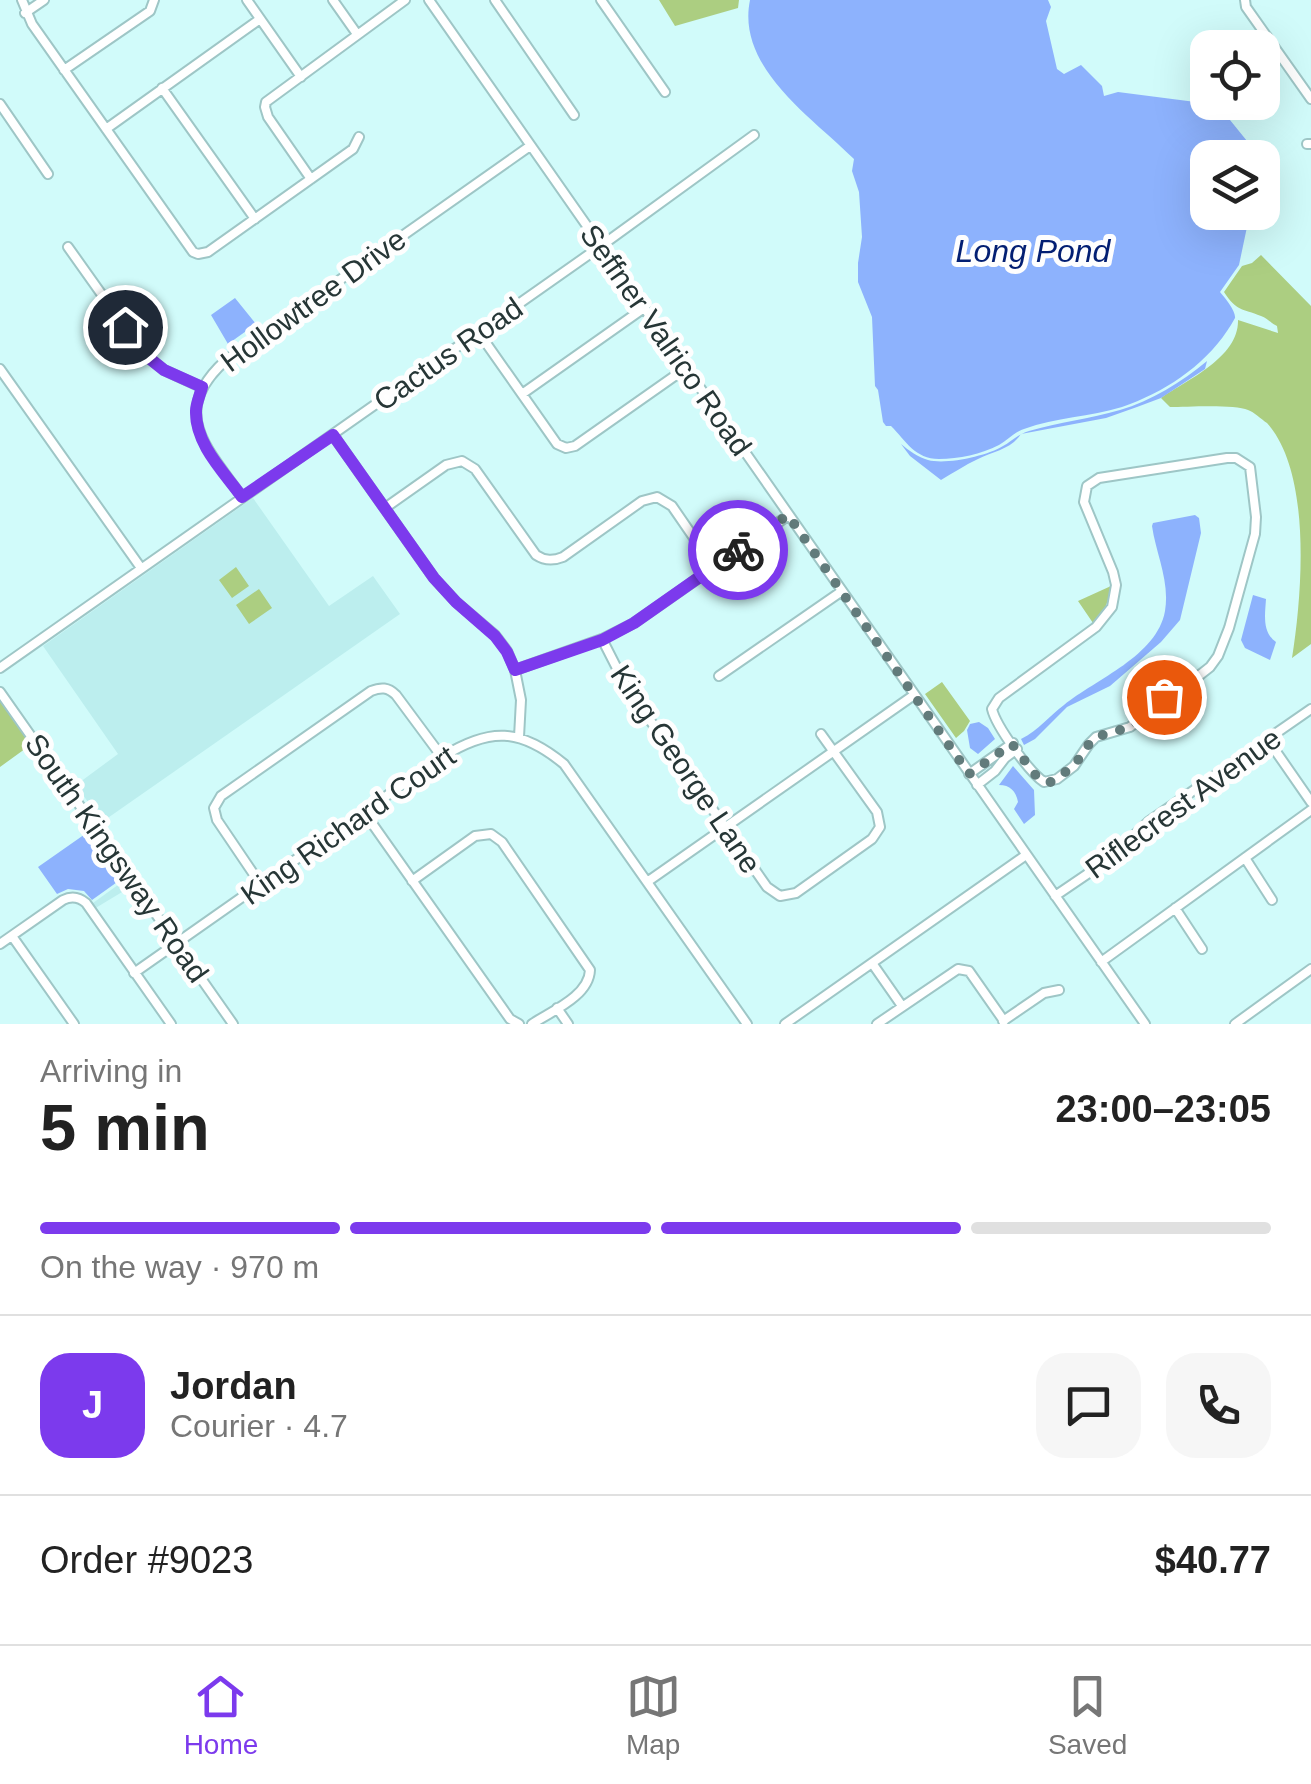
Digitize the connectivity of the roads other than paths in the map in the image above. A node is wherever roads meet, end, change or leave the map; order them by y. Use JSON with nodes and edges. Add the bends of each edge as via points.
{"nodes":[{"id":1,"x":22,"y":0,"type":"edge"},
{"id":2,"x":44,"y":0,"type":"edge"},
{"id":3,"x":154,"y":0,"type":"edge"},
{"id":4,"x":247,"y":0,"type":"edge"},
{"id":5,"x":332,"y":0,"type":"edge"},
{"id":6,"x":406,"y":0,"type":"edge"},
{"id":7,"x":429,"y":0,"type":"edge"},
{"id":8,"x":495,"y":0,"type":"edge"},
{"id":9,"x":601,"y":0,"type":"edge"},
{"id":10,"x":1245,"y":0,"type":"edge"},
{"id":11,"x":26,"y":13,"type":"junction"},
{"id":12,"x":260,"y":19,"type":"junction"},
{"id":13,"x":357,"y":34,"type":"junction"},
{"id":14,"x":64,"y":70,"type":"junction"},
{"id":15,"x":300,"y":76,"type":"junction"},
{"id":16,"x":162,"y":88,"type":"junction"},
{"id":17,"x":666,"y":92,"type":"dead end"},
{"id":18,"x":1311,"y":99,"type":"edge"},
{"id":19,"x":0,"y":104,"type":"edge"},
{"id":20,"x":574,"y":115,"type":"dead end"},
{"id":21,"x":106,"y":129,"type":"junction"},
{"id":22,"x":754,"y":135,"type":"dead end"},
{"id":23,"x":358,"y":137,"type":"dead end"},
{"id":24,"x":530,"y":146,"type":"junction"},
{"id":25,"x":48,"y":174,"type":"dead end"},
{"id":26,"x":311,"y":180,"type":"junction"},
{"id":27,"x":254,"y":220,"type":"junction"},
{"id":28,"x":601,"y":246,"type":"junction"},
{"id":29,"x":68,"y":247,"type":"dead end"},
{"id":30,"x":644,"y":308,"type":"junction"},
{"id":31,"x":478,"y":333,"type":"junction"},
{"id":32,"x":686,"y":368,"type":"junction"},
{"id":33,"x":0,"y":369,"type":"edge"},
{"id":34,"x":202,"y":387,"type":"junction"},
{"id":35,"x":522,"y":394,"type":"junction"},
{"id":36,"x":333,"y":435,"type":"junction"},
{"id":37,"x":242,"y":497,"type":"junction"},
{"id":38,"x":385,"y":508,"type":"junction"},
{"id":39,"x":788,"y":515,"type":"junction"},
{"id":40,"x":142,"y":568,"type":"junction"},
{"id":41,"x":714,"y":568,"type":"junction"},
{"id":42,"x":842,"y":591,"type":"junction"},
{"id":43,"x":602,"y":640,"type":"junction"},
{"id":44,"x":0,"y":668,"type":"edge"},
{"id":45,"x":515,"y":670,"type":"junction"},
{"id":46,"x":719,"y":676,"type":"dead end"},
{"id":47,"x":0,"y":692,"type":"edge"},
{"id":48,"x":914,"y":696,"type":"junction"},
{"id":49,"x":1311,"y":709,"type":"edge"},
{"id":50,"x":821,"y":734,"type":"dead end"},
{"id":51,"x":518,"y":738,"type":"junction"},
{"id":52,"x":1268,"y":740,"type":"junction"},
{"id":53,"x":1015,"y":746,"type":"junction"},
{"id":54,"x":834,"y":752,"type":"junction"},
{"id":55,"x":442,"y":757,"type":"junction"},
{"id":56,"x":990,"y":760,"type":"junction"},
{"id":57,"x":997,"y":769,"type":"junction"},
{"id":58,"x":969,"y":774,"type":"junction"},
{"id":59,"x":977,"y":785,"type":"junction"},
{"id":60,"x":1311,"y":802,"type":"edge"},
{"id":61,"x":1311,"y":810,"type":"edge"},
{"id":62,"x":364,"y":812,"type":"junction"},
{"id":63,"x":724,"y":828,"type":"junction"},
{"id":64,"x":1026,"y":854,"type":"junction"},
{"id":65,"x":1245,"y":858,"type":"junction"},
{"id":66,"x":412,"y":881,"type":"junction"},
{"id":67,"x":647,"y":882,"type":"junction"},
{"id":68,"x":261,"y":885,"type":"junction"},
{"id":69,"x":1054,"y":896,"type":"junction"},
{"id":70,"x":1272,"y":900,"type":"dead end"},
{"id":71,"x":1175,"y":908,"type":"junction"},
{"id":72,"x":12,"y":936,"type":"junction"},
{"id":73,"x":0,"y":944,"type":"edge"},
{"id":74,"x":177,"y":944,"type":"junction"},
{"id":75,"x":1202,"y":950,"type":"dead end"},
{"id":76,"x":1101,"y":962,"type":"junction"},
{"id":77,"x":872,"y":963,"type":"junction"},
{"id":78,"x":1311,"y":969,"type":"edge"},
{"id":79,"x":134,"y":973,"type":"junction"},
{"id":80,"x":1059,"y":990,"type":"dead end"},
{"id":81,"x":902,"y":1006,"type":"junction"},
{"id":82,"x":557,"y":1008,"type":"junction"},
{"id":83,"x":1247,"y":1015,"type":"junction"},
{"id":84,"x":1002,"y":1022,"type":"edge"},
{"id":85,"x":74,"y":1024,"type":"edge"},
{"id":86,"x":171,"y":1024,"type":"edge"},
{"id":87,"x":233,"y":1024,"type":"edge"},
{"id":88,"x":519,"y":1024,"type":"edge"},
{"id":89,"x":532,"y":1024,"type":"edge"},
{"id":90,"x":568,"y":1024,"type":"edge"},
{"id":91,"x":747,"y":1024,"type":"edge"},
{"id":92,"x":785,"y":1024,"type":"edge"},
{"id":93,"x":877,"y":1024,"type":"edge"},
{"id":94,"x":1145,"y":1024,"type":"edge"},
{"id":95,"x":1234,"y":1024,"type":"edge"},
{"id":96,"x":1253,"y":1024,"type":"edge"}],
"edges":[{"from":1,"to":11,"type":"street"},
{"from":2,"to":11,"type":"street"},
{"from":3,"to":14,"type":"street","via":[[150,10]]},
{"from":4,"to":12,"type":"street"},
{"from":5,"to":13,"type":"street"},
{"from":6,"to":13,"type":"street"},
{"from":7,"to":24,"type":"street","name":"Seffner Valrico Road"},
{"from":8,"to":20,"type":"street"},
{"from":9,"to":17,"type":"street"},
{"from":10,"to":18,"type":"street"},
{"from":11,"to":14,"type":"street"},
{"from":12,"to":15,"type":"street"},
{"from":12,"to":16,"type":"street"},
{"from":13,"to":15,"type":"street"},
{"from":14,"to":21,"type":"street"},
{"from":15,"to":26,"type":"street","via":[[265,107]]},
{"from":16,"to":21,"type":"street"},
{"from":16,"to":27,"type":"street"},
{"from":19,"to":25,"type":"street"},
{"from":21,"to":27,"type":"street","via":[[189,249],[208,252]]},
{"from":22,"to":28,"type":"street","name":"Cactus Road"},
{"from":23,"to":26,"type":"street","via":[[353,149]]},
{"from":24,"to":28,"type":"street","name":"Seffner Valrico Road"},
{"from":24,"to":34,"type":"street","name":"Hollowtree Drive","via":[[226,360]]},
{"from":26,"to":27,"type":"street"},
{"from":28,"to":30,"type":"street","name":"Seffner Valrico Road"},
{"from":28,"to":31,"type":"street","name":"Cactus Road"},
{"from":29,"to":34,"type":"street","via":[[144,354]]},
{"from":30,"to":32,"type":"street","name":"Seffner Valrico Road"},
{"from":30,"to":35,"type":"street"},
{"from":31,"to":35,"type":"street"},
{"from":31,"to":36,"type":"street","name":"Cactus Road"},
{"from":32,"to":35,"type":"street","via":[[571,448],[557,444]]},
{"from":32,"to":39,"type":"street","name":"Seffner Valrico Road"},
{"from":33,"to":40,"type":"street"},
{"from":34,"to":37,"type":"street","name":"Hollowtree Drive","via":[[199,434]]},
{"from":36,"to":37,"type":"street","name":"Cactus Road"},
{"from":36,"to":38,"type":"street"},
{"from":37,"to":40,"type":"street","name":"Cactus Road"},
{"from":38,"to":41,"type":"street","via":[[446,464],[462,461],[475,469],[541,558],[562,557],[657,497],[672,506]]},
{"from":38,"to":45,"type":"street","via":[[434,578],[495,636]]},
{"from":39,"to":41,"type":"street"},
{"from":39,"to":42,"type":"street","name":"Seffner Valrico Road"},
{"from":40,"to":44,"type":"street","name":"Cactus Road"},
{"from":41,"to":43,"type":"street"},
{"from":42,"to":46,"type":"street"},
{"from":42,"to":48,"type":"street","name":"Seffner Valrico Road"},
{"from":43,"to":45,"type":"street"},
{"from":43,"to":63,"type":"street","name":"King George Lane"},
{"from":45,"to":51,"type":"street"},
{"from":47,"to":74,"type":"street","name":"South Kingsway Road"},
{"from":48,"to":54,"type":"street"},
{"from":48,"to":58,"type":"street","name":"Seffner Valrico Road"},
{"from":49,"to":52,"type":"street","name":"Riflecrest Avenue"},
{"from":50,"to":54,"type":"street","name":"King George Lane"},
{"from":51,"to":55,"type":"street","name":"King Richard Court","via":[[478,738]]},
{"from":51,"to":67,"type":"street","via":[[564,764]]},
{"from":52,"to":60,"type":"street"},
{"from":52,"to":69,"type":"street","name":"Riflecrest Avenue"},
{"from":53,"to":53,"type":"street","via":[[1037,777],[1057,779],[1096,737],[1130,727],[1210,667],[1223,645],[1255,534],[1252,473],[1243,461],[1136,472],[1087,486],[1084,502],[1116,585],[1112,607],[1096,627],[993,704]]},
{"from":53,"to":56,"type":"street"},
{"from":53,"to":57,"type":"street"},
{"from":54,"to":63,"type":"street"},
{"from":54,"to":63,"type":"street","name":"King George Lane","via":[[877,812],[880,828],[796,893],[772,892]]},
{"from":55,"to":62,"type":"street","name":"King Richard Court"},
{"from":55,"to":68,"type":"street","via":[[396,695],[378,688],[221,796],[216,820]]},
{"from":56,"to":57,"type":"street"},
{"from":56,"to":58,"type":"street"},
{"from":57,"to":59,"type":"street"},
{"from":58,"to":59,"type":"street","name":"Seffner Valrico Road"},
{"from":59,"to":64,"type":"street","name":"Seffner Valrico Road"},
{"from":61,"to":65,"type":"street"},
{"from":62,"to":66,"type":"street"},
{"from":62,"to":68,"type":"street","name":"King Richard Court"},
{"from":63,"to":67,"type":"street"},
{"from":64,"to":69,"type":"street","name":"Seffner Valrico Road"},
{"from":64,"to":77,"type":"street"},
{"from":65,"to":70,"type":"street"},
{"from":65,"to":71,"type":"street"},
{"from":66,"to":82,"type":"street","via":[[475,836],[497,837],[590,970],[583,989]]},
{"from":66,"to":88,"type":"street"},
{"from":67,"to":91,"type":"street"},
{"from":68,"to":74,"type":"street","name":"King Richard Court"},
{"from":69,"to":76,"type":"street","name":"Seffner Valrico Road"},
{"from":71,"to":75,"type":"street"},
{"from":71,"to":76,"type":"street"},
{"from":72,"to":73,"type":"street"},
{"from":72,"to":79,"type":"street","via":[[63,900],[77,898]]},
{"from":72,"to":85,"type":"street"},
{"from":74,"to":79,"type":"street","name":"King Richard Court"},
{"from":74,"to":87,"type":"street","name":"South Kingsway Road"},
{"from":76,"to":94,"type":"street","name":"Seffner Valrico Road"},
{"from":77,"to":81,"type":"street"},
{"from":77,"to":92,"type":"street"},
{"from":78,"to":83,"type":"street"},
{"from":79,"to":86,"type":"street"},
{"from":80,"to":84,"type":"street"},
{"from":81,"to":84,"type":"street","via":[[958,969],[969,972]]},
{"from":81,"to":93,"type":"street"},
{"from":82,"to":89,"type":"street"},
{"from":82,"to":90,"type":"street"},
{"from":83,"to":95,"type":"street"},
{"from":83,"to":96,"type":"street"}]}
